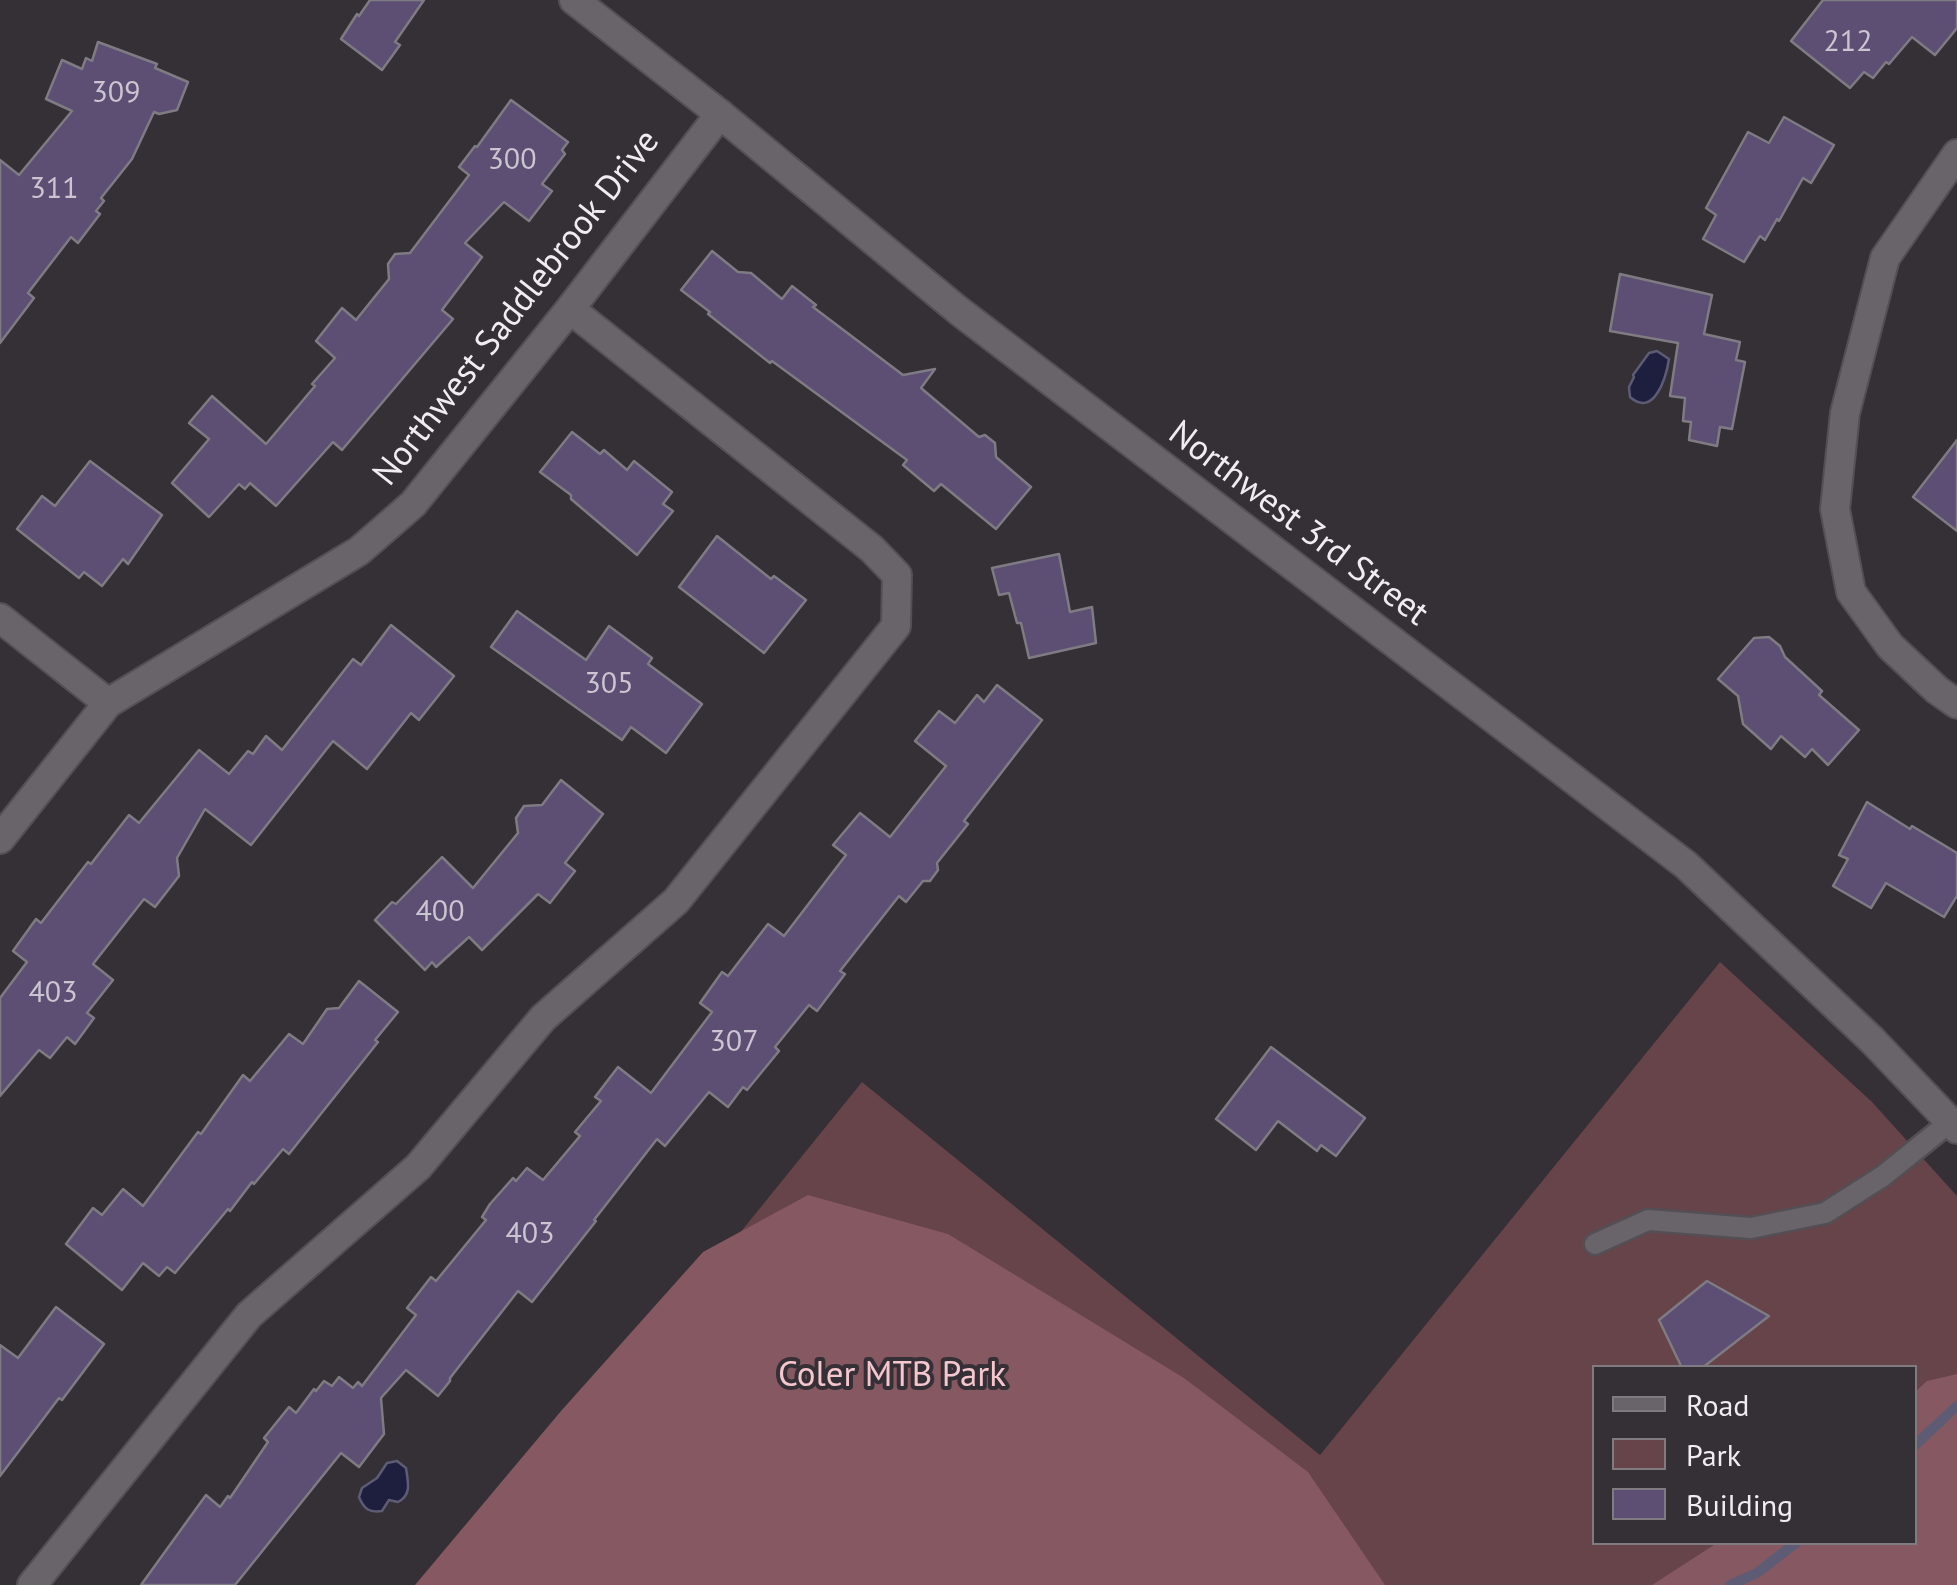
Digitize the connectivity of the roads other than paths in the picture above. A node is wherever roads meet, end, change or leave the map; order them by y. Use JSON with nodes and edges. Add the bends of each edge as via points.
{"nodes":[{"id":1,"x":574,"y":0,"type":"edge"},
{"id":2,"x":720,"y":114,"type":"junction"},
{"id":3,"x":1957,"y":154,"type":"edge"},
{"id":4,"x":570,"y":309,"type":"junction"},
{"id":5,"x":0,"y":618,"type":"edge"},
{"id":6,"x":108,"y":703,"type":"junction"},
{"id":7,"x":1957,"y":704,"type":"edge"},
{"id":8,"x":0,"y":839,"type":"edge"},
{"id":9,"x":1954,"y":1125,"type":"edge"},
{"id":10,"x":1595,"y":1244,"type":"dead end"},
{"id":11,"x":32,"y":1585,"type":"edge"}],
"edges":[{"from":1,"to":2,"type":"street","name":"Northwest 3rd Street"},
{"from":2,"to":4,"type":"street","name":"Northwest Saddlebrook Drive"},
{"from":2,"to":9,"type":"street","name":"Northwest 3rd Street","via":[[959,311],[1686,865]]},
{"from":3,"to":7,"type":"street","via":[[1885,258],[1845,412],[1835,508],[1851,592],[1890,646]]},
{"from":4,"to":6,"type":"street","name":"Northwest Saddlebrook Drive","via":[[413,504],[373,540]]},
{"from":4,"to":11,"type":"street","via":[[872,549],[897,575],[896,626],[676,901],[542,1018],[418,1167],[249,1315]]},
{"from":5,"to":6,"type":"street"},
{"from":6,"to":8,"type":"street","name":"Northwest Saddlebrook Drive"},
{"from":9,"to":10,"type":"lane","via":[[1825,1212],[1751,1228],[1648,1220]]}]}
